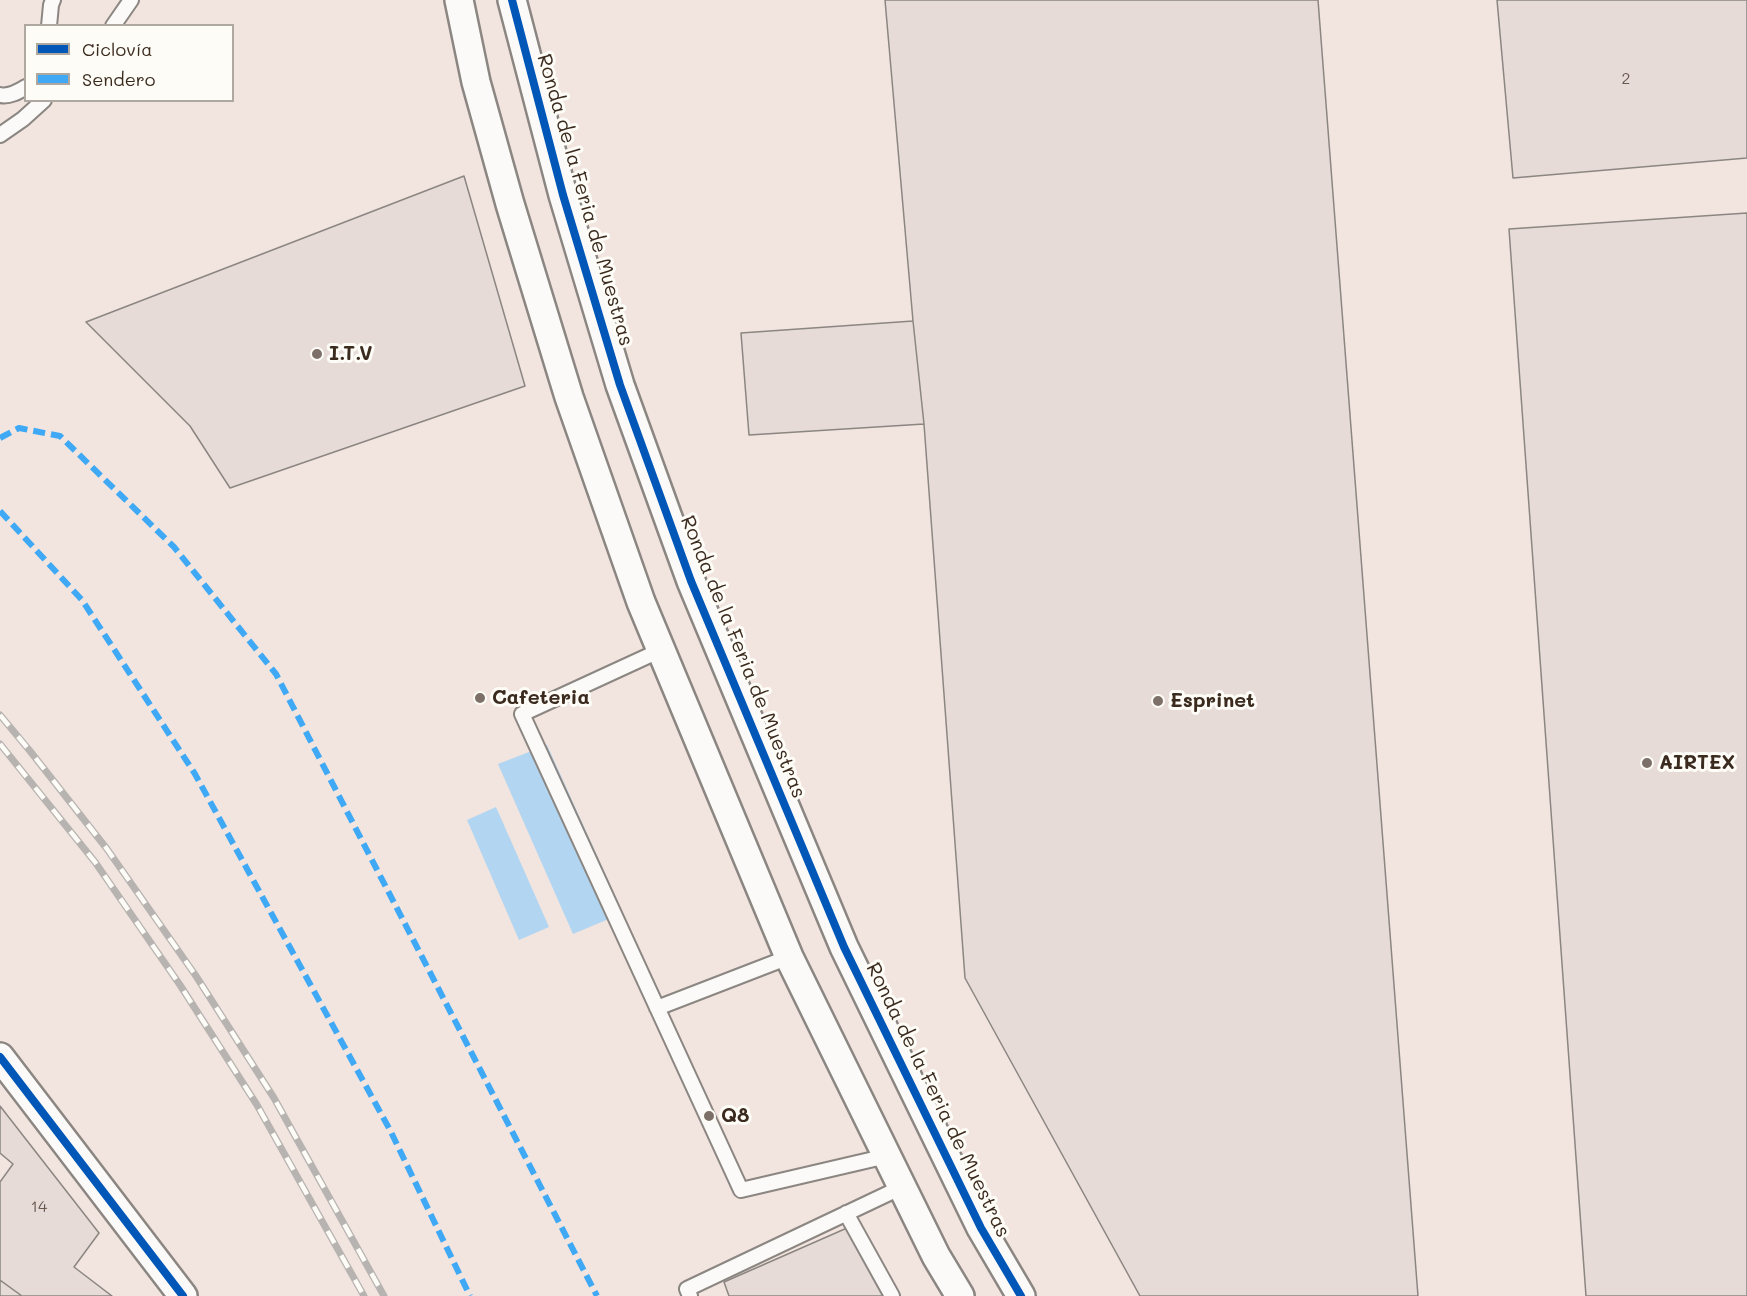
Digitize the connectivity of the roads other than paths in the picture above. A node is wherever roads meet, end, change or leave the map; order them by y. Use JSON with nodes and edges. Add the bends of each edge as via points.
{"nodes":[{"id":1,"x":53,"y":0,"type":"edge"},
{"id":2,"x":131,"y":0,"type":"edge"},
{"id":3,"x":459,"y":0,"type":"edge"},
{"id":4,"x":512,"y":0,"type":"edge"},
{"id":5,"x":49,"y":24,"type":"edge"},
{"id":6,"x":114,"y":24,"type":"edge"},
{"id":7,"x":24,"y":88,"type":"edge"},
{"id":8,"x":0,"y":95,"type":"edge"},
{"id":9,"x":42,"y":102,"type":"edge"},
{"id":10,"x":0,"y":135,"type":"edge"},
{"id":11,"x":661,"y":650,"type":"junction"},
{"id":12,"x":789,"y":957,"type":"junction"},
{"id":13,"x":657,"y":1008,"type":"junction"},
{"id":14,"x":1,"y":1061,"type":"edge"},
{"id":15,"x":887,"y":1156,"type":"junction"},
{"id":16,"x":902,"y":1187,"type":"junction"},
{"id":17,"x":846,"y":1213,"type":"junction"},
{"id":18,"x":177,"y":1293,"type":"edge"},
{"id":19,"x":690,"y":1296,"type":"edge"},
{"id":20,"x":892,"y":1296,"type":"edge"},
{"id":21,"x":960,"y":1296,"type":"edge"},
{"id":22,"x":1021,"y":1296,"type":"edge"}],
"edges":[{"from":1,"to":5,"type":"lane"},
{"from":2,"to":6,"type":"lane"},
{"from":3,"to":11,"type":"street","via":[[503,182],[569,397]]},
{"from":4,"to":22,"type":"street","name":"Ronda de la Feria de Muestras","via":[[563,195],[620,385],[691,581],[844,947],[981,1228]]},
{"from":7,"to":8,"type":"lane"},
{"from":9,"to":10,"type":"lane"},
{"from":11,"to":12,"type":"street"},
{"from":11,"to":13,"type":"lane","via":[[522,714]]},
{"from":12,"to":13,"type":"lane"},
{"from":12,"to":15,"type":"street"},
{"from":13,"to":15,"type":"lane","via":[[741,1190]]},
{"from":14,"to":18,"type":"street"},
{"from":15,"to":16,"type":"street"},
{"from":16,"to":17,"type":"lane"},
{"from":16,"to":21,"type":"street"},
{"from":17,"to":19,"type":"lane","via":[[687,1289]]},
{"from":17,"to":20,"type":"lane"}]}
